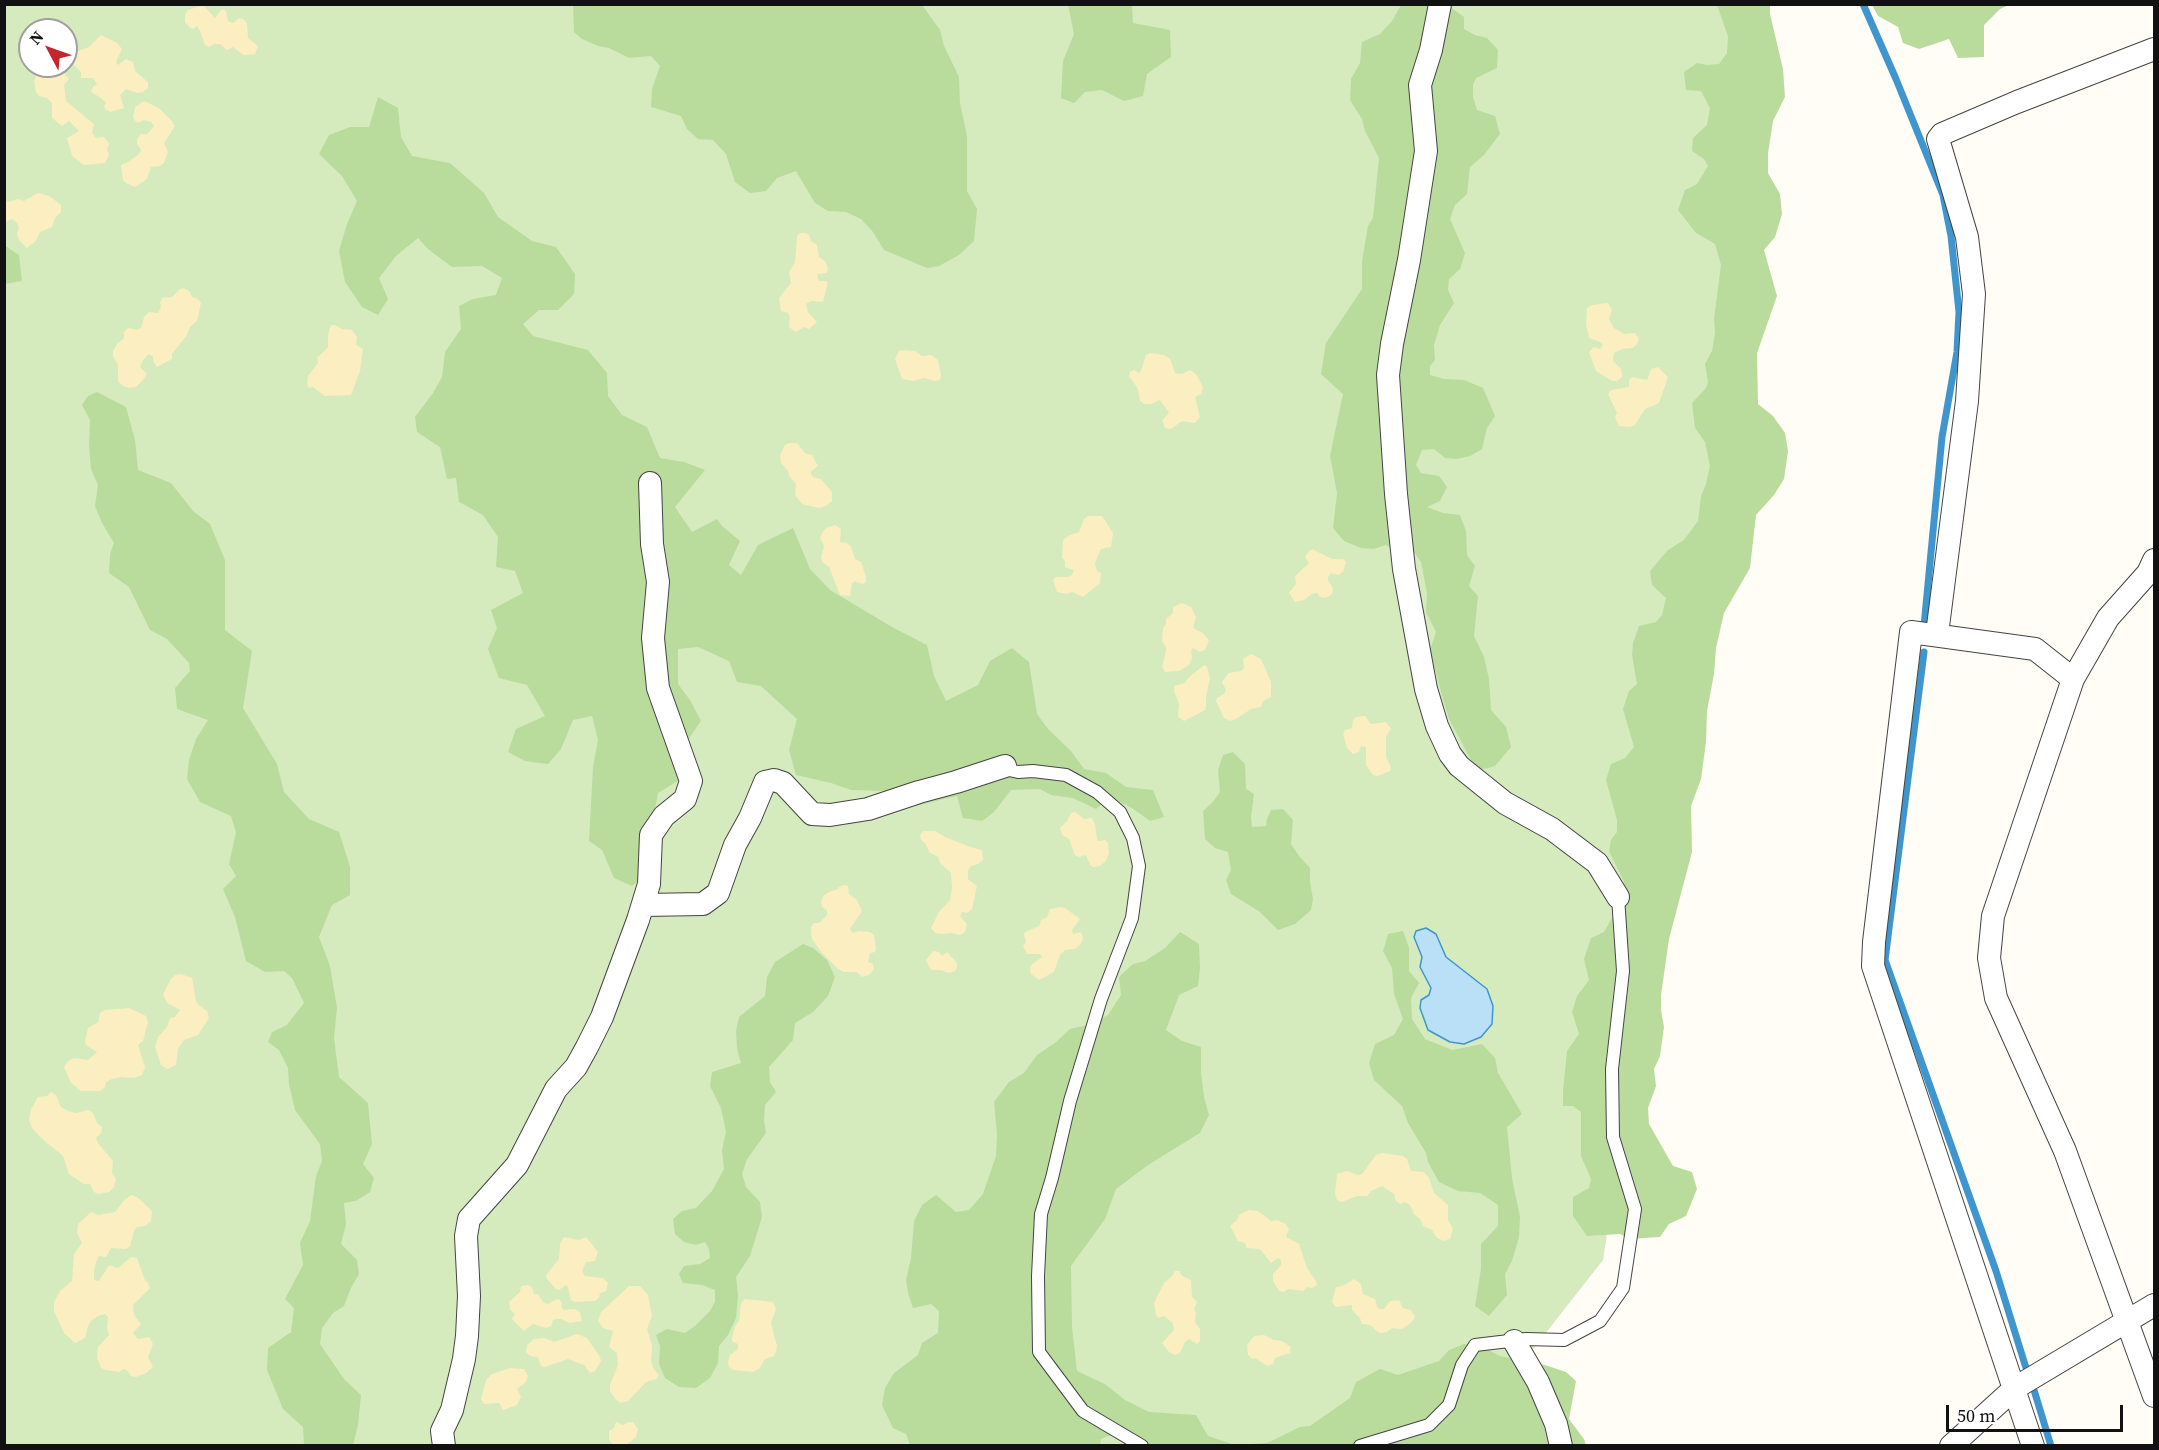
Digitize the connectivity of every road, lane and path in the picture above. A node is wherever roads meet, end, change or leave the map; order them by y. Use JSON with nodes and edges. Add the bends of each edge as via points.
{"nodes":[{"id":1,"x":1440,"y":4,"type":"edge"},
{"id":2,"x":2154,"y":49,"type":"edge"},
{"id":3,"x":650,"y":483,"type":"dead end"},
{"id":4,"x":2152,"y":568,"type":"edge"},
{"id":5,"x":1937,"y":634,"type":"junction"},
{"id":6,"x":2073,"y":679,"type":"junction"},
{"id":7,"x":1005,"y":766,"type":"joint"},
{"id":8,"x":1618,"y":897,"type":"joint"},
{"id":9,"x":643,"y":905,"type":"junction"},
{"id":10,"x":2154,"y":1305,"type":"edge"},
{"id":11,"x":2128,"y":1321,"type":"junction"},
{"id":12,"x":1514,"y":1341,"type":"junction"},
{"id":13,"x":2015,"y":1388,"type":"junction"},
{"id":14,"x":2154,"y":1396,"type":"edge"},
{"id":15,"x":1139,"y":1445,"type":"edge"},
{"id":16,"x":444,"y":1446,"type":"edge"},
{"id":17,"x":1360,"y":1446,"type":"edge"},
{"id":18,"x":1561,"y":1446,"type":"edge"},
{"id":19,"x":1951,"y":1446,"type":"edge"},
{"id":20,"x":2033,"y":1446,"type":"edge"}],
"edges":[{"from":1,"to":8,"type":"street","via":[[1420,85],[1426,151],[1388,375],[1404,569],[1426,689],[1437,726],[1459,766],[1505,803],[1552,829],[1597,863]]},
{"from":2,"to":5,"type":"street","via":[[2017,102],[1938,139],[1967,237],[1974,294],[1967,401]]},
{"from":3,"to":9,"type":"street","via":[[658,582],[653,638],[658,688],[691,781],[685,799],[664,816],[651,835],[649,884]]},
{"from":4,"to":6,"type":"street","via":[[2108,618]]},
{"from":5,"to":6,"type":"street","via":[[2035,649]]},
{"from":5,"to":13,"type":"street","via":[[1911,632],[1873,966]]},
{"from":6,"to":11,"type":"street","via":[[1993,916],[1989,958],[1996,998],[2065,1151]]},
{"from":7,"to":9,"type":"street","via":[[868,809],[830,815],[812,814],[783,783],[765,782],[718,893],[703,904]]},
{"from":7,"to":15,"type":"lane","via":[[1018,772],[1066,775],[1097,792],[1120,812],[1133,838],[1139,866],[1132,918],[1101,999],[1041,1214],[1038,1352],[1083,1412]]},
{"from":8,"to":12,"type":"lane","via":[[1623,971],[1612,1069],[1613,1137],[1635,1209],[1623,1288],[1600,1321],[1564,1340]]},
{"from":9,"to":16,"type":"street","via":[[602,1017],[576,1067],[556,1089],[516,1165],[469,1219],[467,1336],[452,1410],[442,1431]]},
{"from":10,"to":11,"type":"street"},
{"from":11,"to":13,"type":"street"},
{"from":11,"to":14,"type":"street"},
{"from":12,"to":17,"type":"lane","via":[[1475,1345],[1462,1365],[1449,1404],[1429,1425]]},
{"from":12,"to":18,"type":"street","via":[[1538,1382]]},
{"from":13,"to":19,"type":"street"},
{"from":13,"to":20,"type":"street"}]}
